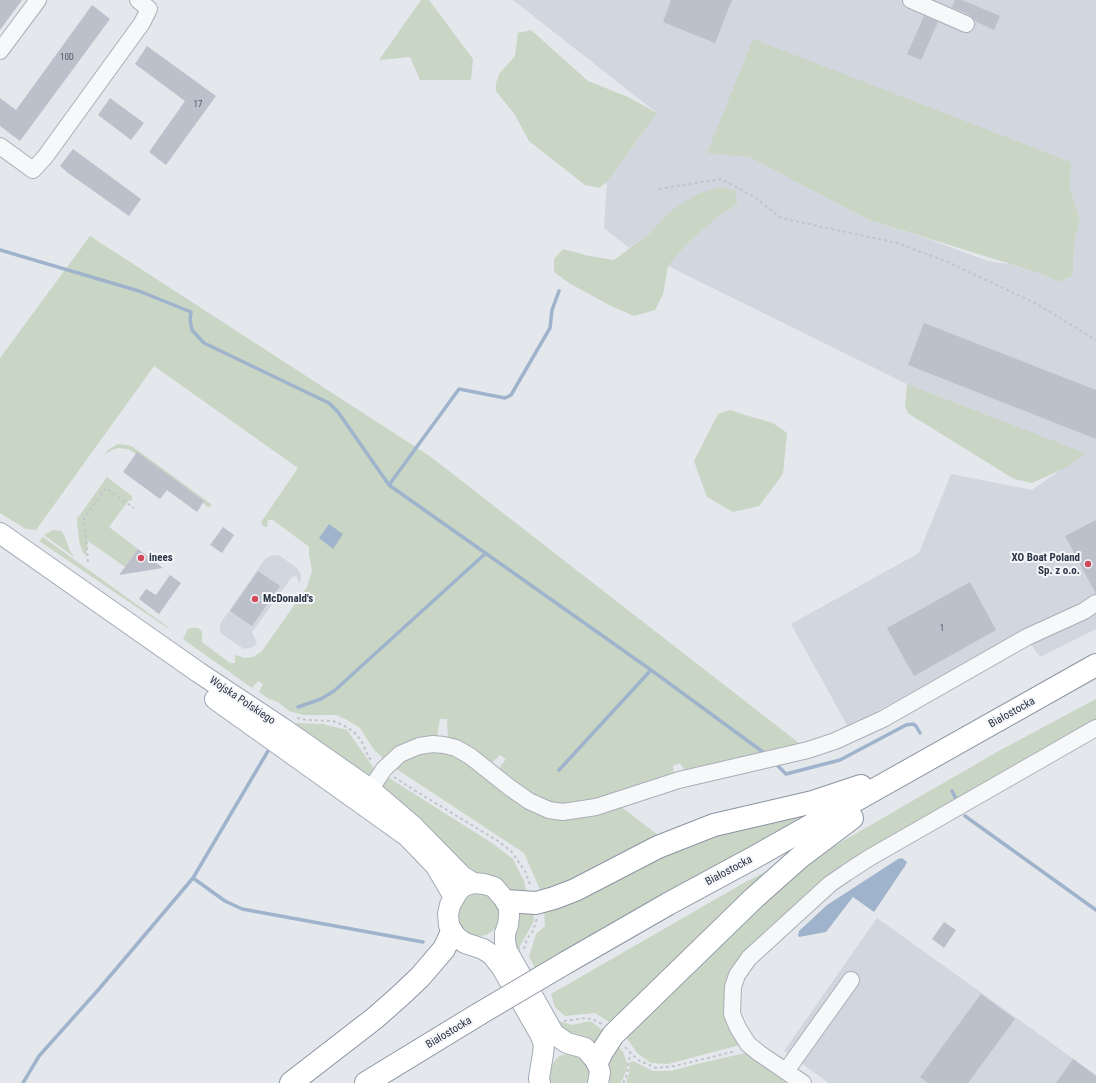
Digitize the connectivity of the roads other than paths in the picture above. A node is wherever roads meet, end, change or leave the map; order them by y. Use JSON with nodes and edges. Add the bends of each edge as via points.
{"nodes":[{"id":1,"x":38,"y":0,"type":"edge"},
{"id":2,"x":138,"y":0,"type":"edge"},
{"id":3,"x":911,"y":0,"type":"edge"},
{"id":4,"x":966,"y":24,"type":"dead end"},
{"id":5,"x":0,"y":51,"type":"edge"},
{"id":6,"x":0,"y":146,"type":"edge"},
{"id":7,"x":0,"y":534,"type":"edge"},
{"id":8,"x":0,"y":542,"type":"edge"},
{"id":9,"x":1096,"y":603,"type":"edge"},
{"id":10,"x":162,"y":653,"type":"junction"},
{"id":11,"x":1096,"y":665,"type":"edge"},
{"id":12,"x":1096,"y":682,"type":"edge"},
{"id":13,"x":1096,"y":728,"type":"edge"},
{"id":14,"x":920,"y":765,"type":"junction"},
{"id":15,"x":366,"y":796,"type":"junction"},
{"id":16,"x":852,"y":818,"type":"junction"},
{"id":17,"x":473,"y":883,"type":"junction"},
{"id":18,"x":454,"y":897,"type":"junction"},
{"id":19,"x":506,"y":901,"type":"junction"},
{"id":20,"x":452,"y":932,"type":"junction"},
{"id":21,"x":569,"y":967,"type":"junction"},
{"id":22,"x":851,"y":980,"type":"dead end"},
{"id":23,"x":482,"y":1019,"type":"junction"},
{"id":24,"x":545,"y":1030,"type":"junction"},
{"id":25,"x":597,"y":1062,"type":"junction"},
{"id":26,"x":786,"y":1071,"type":"junction"},
{"id":27,"x":291,"y":1083,"type":"edge"},
{"id":28,"x":366,"y":1083,"type":"edge"},
{"id":29,"x":389,"y":1083,"type":"edge"},
{"id":30,"x":540,"y":1083,"type":"edge"},
{"id":31,"x":598,"y":1083,"type":"edge"},
{"id":32,"x":803,"y":1083,"type":"edge"}],
"edges":[{"from":1,"to":5,"type":"street"},
{"from":2,"to":6,"type":"street","via":[[148,9],[142,23],[33,170]]},
{"from":3,"to":4,"type":"street"},
{"from":7,"to":10,"type":"main road","name":"Wojska Polskiego"},
{"from":8,"to":10,"type":"main road","name":"Wojska Polskiego"},
{"from":9,"to":15,"type":"street","via":[[1027,637],[883,719],[835,741],[808,750],[679,780],[596,807],[564,812],[549,810],[529,801],[456,748],[433,744],[419,746],[400,754],[384,770]]},
{"from":10,"to":15,"type":"main road","name":"Wojska Polskiego"},
{"from":11,"to":14,"type":"highway","name":"Białostocka"},
{"from":12,"to":16,"type":"highway","name":"Białostocka"},
{"from":13,"to":26,"type":"street","via":[[852,869],[830,884],[749,958],[737,975],[733,987],[732,1014],[748,1044]]},
{"from":14,"to":19,"type":"highway","via":[[839,794],[708,828],[658,847],[575,890],[554,898],[536,903]]},
{"from":14,"to":21,"type":"highway","name":"Białostocka","via":[[668,904]]},
{"from":15,"to":17,"type":"main road","name":"Wojska Polskiego","via":[[412,825],[462,876]]},
{"from":15,"to":18,"type":"main road","name":"Wojska Polskiego","via":[[436,864]]},
{"from":16,"to":21,"type":"highway","name":"Białostocka","via":[[674,914]]},
{"from":16,"to":25,"type":"highway","via":[[799,858],[754,898],[613,1035]]},
{"from":17,"to":18,"type":"main road","via":[[464,886]]},
{"from":17,"to":19,"type":"main road","via":[[494,887]]},
{"from":18,"to":20,"type":"main road","via":[[448,914]]},
{"from":19,"to":24,"type":"main road","via":[[509,908],[504,942],[507,952]]},
{"from":20,"to":24,"type":"main road","via":[[465,943],[483,949],[497,960]]},
{"from":20,"to":27,"type":"highway","via":[[444,949],[401,995]]},
{"from":21,"to":23,"type":"highway","name":"Białostocka","bridge":true},
{"from":22,"to":26,"type":"street"},
{"from":23,"to":28,"type":"highway","name":"Białostocka"},
{"from":23,"to":29,"type":"highway","name":"Białostocka"},
{"from":24,"to":25,"type":"main road","via":[[560,1039],[585,1048]]},
{"from":24,"to":30,"type":"main road"},
{"from":25,"to":31,"type":"main road","via":[[600,1072]]},
{"from":26,"to":32,"type":"street"}]}
